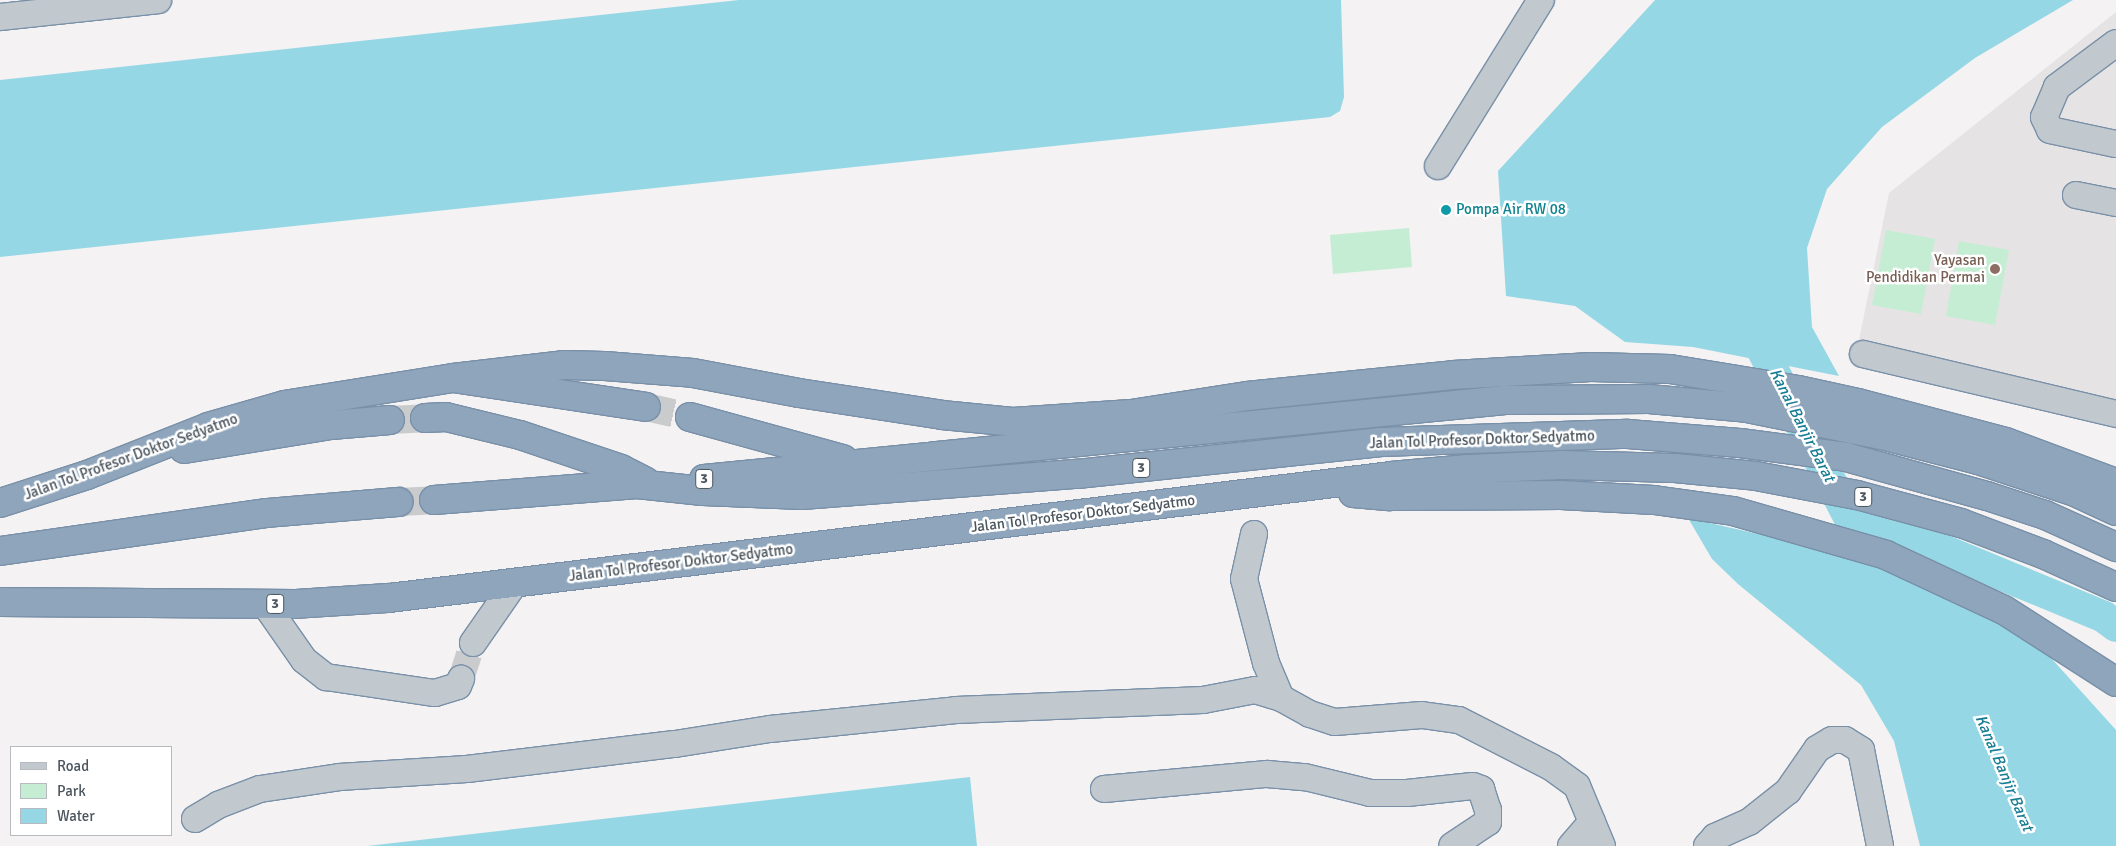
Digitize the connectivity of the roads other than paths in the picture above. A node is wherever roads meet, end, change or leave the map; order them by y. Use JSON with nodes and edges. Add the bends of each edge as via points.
{"nodes":[{"id":1,"x":158,"y":0,"type":"edge"},
{"id":2,"x":1541,"y":0,"type":"edge"},
{"id":3,"x":0,"y":17,"type":"edge"},
{"id":4,"x":2116,"y":44,"type":"edge"},
{"id":5,"x":2116,"y":144,"type":"edge"},
{"id":6,"x":1438,"y":166,"type":"dead end"},
{"id":7,"x":2076,"y":195,"type":"dead end"},
{"id":8,"x":2116,"y":203,"type":"edge"},
{"id":9,"x":1862,"y":354,"type":"dead end"},
{"id":10,"x":453,"y":378,"type":"junction"},
{"id":11,"x":646,"y":407,"type":"tunnel mouth"},
{"id":12,"x":2116,"y":414,"type":"edge"},
{"id":13,"x":690,"y":417,"type":"tunnel mouth"},
{"id":14,"x":425,"y":418,"type":"tunnel mouth"},
{"id":15,"x":390,"y":420,"type":"tunnel mouth"},
{"id":16,"x":128,"y":459,"type":"junction"},
{"id":17,"x":859,"y":463,"type":"junction"},
{"id":18,"x":2116,"y":483,"type":"edge"},
{"id":19,"x":654,"y":485,"type":"junction"},
{"id":20,"x":1322,"y":486,"type":"junction"},
{"id":21,"x":434,"y":500,"type":"tunnel mouth"},
{"id":22,"x":399,"y":502,"type":"tunnel mouth"},
{"id":23,"x":0,"y":503,"type":"edge"},
{"id":24,"x":2116,"y":511,"type":"edge"},
{"id":25,"x":1254,"y":534,"type":"dead end"},
{"id":26,"x":2116,"y":547,"type":"edge"},
{"id":27,"x":0,"y":552,"type":"edge"},
{"id":28,"x":514,"y":584,"type":"junction"},
{"id":29,"x":2116,"y":587,"type":"edge"},
{"id":30,"x":0,"y":602,"type":"edge"},
{"id":31,"x":34,"y":603,"type":"junction"},
{"id":32,"x":265,"y":604,"type":"junction"},
{"id":33,"x":0,"y":615,"type":"edge"},
{"id":34,"x":473,"y":643,"type":"tunnel mouth"},
{"id":35,"x":461,"y":678,"type":"tunnel mouth"},
{"id":36,"x":2116,"y":682,"type":"edge"},
{"id":37,"x":1281,"y":698,"type":"junction"},
{"id":38,"x":1104,"y":789,"type":"dead end"},
{"id":39,"x":194,"y":819,"type":"dead end"},
{"id":40,"x":1592,"y":822,"type":"junction"},
{"id":41,"x":1452,"y":846,"type":"edge"},
{"id":42,"x":1571,"y":846,"type":"edge"},
{"id":43,"x":1602,"y":846,"type":"edge"},
{"id":44,"x":1707,"y":846,"type":"edge"},
{"id":45,"x":1880,"y":846,"type":"edge"}],
"edges":[{"from":1,"to":3,"type":"street"},
{"from":2,"to":6,"type":"street"},
{"from":4,"to":5,"type":"street","via":[[2057,87],[2044,118],[2050,130]]},
{"from":7,"to":8,"type":"street"},
{"from":9,"to":12,"type":"street"},
{"from":10,"to":11,"type":"highway","name":"Jalan Tol Profesor Doktor Sedyatmo"},
{"from":10,"to":16,"type":"highway","name":"Jalan Tol Profesor Doktor Sedyatmo","via":[[284,405],[208,427]]},
{"from":10,"to":18,"type":"highway","via":[[563,365],[644,369],[693,373],[799,394],[932,414],[1013,422],[1131,414],[1248,396],[1443,376],[1592,367],[1670,369],[1858,403],[2006,442]]},
{"from":13,"to":17,"type":"highway","name":"Jalan Tol Profesor Doktor Sedyatmo","number":"3"},
{"from":14,"to":19,"type":"highway","via":[[446,417],[520,435],[622,469]]},
{"from":15,"to":16,"type":"highway","via":[[331,425]]},
{"from":16,"to":23,"type":"highway","name":"Jalan Tol Profesor Doktor Sedyatmo","via":[[43,491]]},
{"from":17,"to":19,"type":"highway","name":"Jalan Tol Profesor Doktor Sedyatmo","number":"3"},
{"from":17,"to":24,"type":"highway","name":"Jalan Tol Profesor Doktor Sedyatmo","number":"3","via":[[1505,400],[1649,399],[1747,408],[1881,436],[1978,460],[2075,492]]},
{"from":19,"to":21,"type":"highway","name":"Jalan Tol Profesor Doktor Sedyatmo","number":"3"},
{"from":19,"to":26,"type":"highway","name":"Jalan Tol Profesor Doktor Sedyatmo","number":"3","via":[[712,492],[802,495],[1096,472],[1381,442],[1628,434],[1740,443],[1846,457],[1979,493],[2045,515]]},
{"from":20,"to":28,"type":"highway","name":"Jalan Tol Profesor Doktor Sedyatmo","number":"3"},
{"from":20,"to":29,"type":"highway","name":"Jalan Tol Profesor Doktor Sedyatmo","number":"3","via":[[1468,469],[1562,465],[1675,468],[1756,476],[1857,495],[1962,523]]},
{"from":20,"to":36,"type":"highway","via":[[1373,495],[1561,495],[1654,500],[1733,511],[1886,555],[2004,610]]},
{"from":22,"to":27,"type":"highway","via":[[267,514]]},
{"from":25,"to":37,"type":"street","via":[[1244,579],[1266,663]]},
{"from":28,"to":32,"type":"highway","name":"Jalan Tol Profesor Doktor Sedyatmo","number":"3","via":[[389,598]]},
{"from":28,"to":34,"type":"street"},
{"from":30,"to":31,"type":"highway","name":"Jalan Tol Profesor Doktor Sedyatmo","number":"3"},
{"from":31,"to":32,"type":"highway","name":"Jalan Tol Profesor Doktor Sedyatmo","number":"3"},
{"from":31,"to":33,"type":"highway","name":"Jalan Tol Profesor Doktor Sedyatmo","number":"3"},
{"from":32,"to":35,"type":"street","via":[[304,660],[326,677],[435,693],[458,686]]},
{"from":37,"to":39,"type":"street","via":[[1255,690],[1203,700],[956,710],[770,729],[467,769],[339,777],[260,788]]},
{"from":37,"to":40,"type":"street","via":[[1310,714],[1336,722],[1422,715],[1459,720],[1551,767],[1577,786]]},
{"from":38,"to":41,"type":"street","via":[[1266,774],[1305,777],[1370,793],[1481,788],[1488,822]]},
{"from":40,"to":42,"type":"street"},
{"from":40,"to":43,"type":"street"},
{"from":44,"to":45,"type":"street","via":[[1715,838],[1749,822],[1788,791],[1818,749],[1832,740],[1845,740],[1861,750]]}]}
